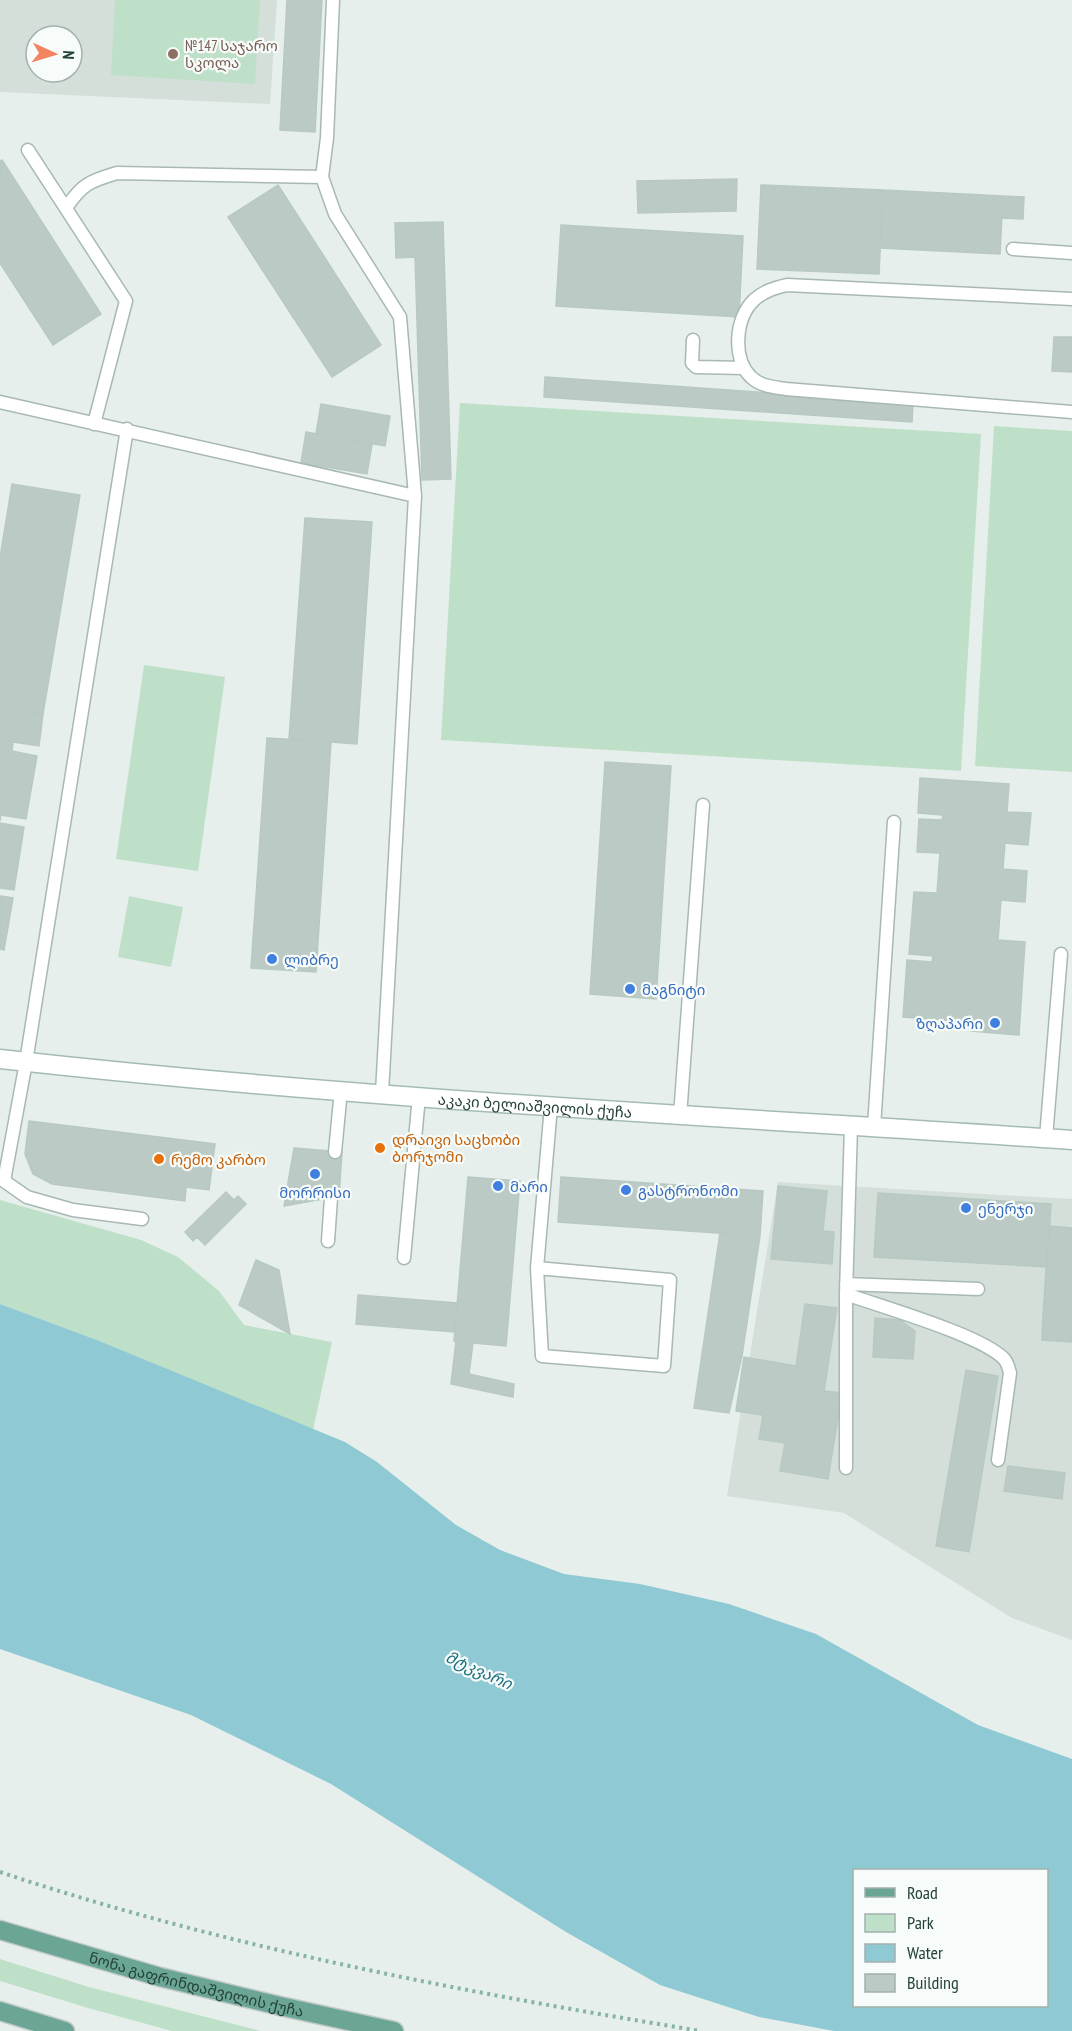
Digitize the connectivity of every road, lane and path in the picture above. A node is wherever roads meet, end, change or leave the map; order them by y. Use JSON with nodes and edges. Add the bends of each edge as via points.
{"nodes":[{"id":1,"x":333,"y":0,"type":"edge"},
{"id":2,"x":28,"y":150,"type":"dead end"},
{"id":3,"x":322,"y":177,"type":"junction"},
{"id":4,"x":66,"y":208,"type":"junction"},
{"id":5,"x":1013,"y":249,"type":"dead end"},
{"id":6,"x":1072,"y":254,"type":"edge"},
{"id":7,"x":1072,"y":299,"type":"edge"},
{"id":8,"x":693,"y":340,"type":"dead end"},
{"id":9,"x":744,"y":368,"type":"junction"},
{"id":10,"x":0,"y":402,"type":"edge"},
{"id":11,"x":1072,"y":412,"type":"edge"},
{"id":12,"x":94,"y":424,"type":"junction"},
{"id":13,"x":128,"y":429,"type":"junction"},
{"id":14,"x":415,"y":496,"type":"junction"},
{"id":15,"x":703,"y":805,"type":"dead end"},
{"id":16,"x":894,"y":822,"type":"dead end"},
{"id":17,"x":1061,"y":954,"type":"dead end"},
{"id":18,"x":0,"y":1059,"type":"edge"},
{"id":19,"x":26,"y":1062,"type":"junction"},
{"id":20,"x":341,"y":1090,"type":"junction"},
{"id":21,"x":382,"y":1093,"type":"junction"},
{"id":22,"x":419,"y":1096,"type":"junction"},
{"id":23,"x":551,"y":1106,"type":"junction"},
{"id":24,"x":680,"y":1116,"type":"junction"},
{"id":25,"x":851,"y":1126,"type":"junction"},
{"id":26,"x":874,"y":1127,"type":"junction"},
{"id":27,"x":1046,"y":1138,"type":"junction"},
{"id":28,"x":1072,"y":1140,"type":"edge"},
{"id":29,"x":335,"y":1152,"type":"dead end"},
{"id":30,"x":2,"y":1181,"type":"edge"},
{"id":31,"x":331,"y":1198,"type":"dead end"},
{"id":32,"x":142,"y":1219,"type":"dead end"},
{"id":33,"x":328,"y":1241,"type":"dead end"},
{"id":34,"x":404,"y":1258,"type":"dead end"},
{"id":35,"x":537,"y":1268,"type":"junction"},
{"id":36,"x":846,"y":1289,"type":"junction"},
{"id":37,"x":978,"y":1289,"type":"dead end"},
{"id":38,"x":998,"y":1460,"type":"dead end"},
{"id":39,"x":846,"y":1468,"type":"dead end"},
{"id":40,"x":0,"y":1872,"type":"edge"},
{"id":41,"x":0,"y":1930,"type":"edge"},
{"id":42,"x":0,"y":2011,"type":"edge"},
{"id":43,"x":65,"y":2031,"type":"edge"},
{"id":44,"x":394,"y":2031,"type":"edge"},
{"id":45,"x":700,"y":2031,"type":"edge"}],
"edges":[{"from":1,"to":3,"type":"lane"},
{"from":2,"to":4,"type":"lane"},
{"from":3,"to":4,"type":"lane","via":[[117,172],[91,180],[78,189]]},
{"from":3,"to":14,"type":"lane","via":[[335,214],[400,317]]},
{"from":4,"to":12,"type":"lane","via":[[126,302]]},
{"from":5,"to":6,"type":"lane"},
{"from":7,"to":9,"type":"lane","via":[[787,285],[770,288],[752,301],[743,318],[738,338]]},
{"from":8,"to":9,"type":"lane","via":[[692,363],[696,368]]},
{"from":9,"to":11,"type":"lane","via":[[751,378],[765,386],[786,389]]},
{"from":10,"to":12,"type":"lane"},
{"from":12,"to":13,"type":"lane"},
{"from":13,"to":14,"type":"lane"},
{"from":13,"to":19,"type":"lane"},
{"from":14,"to":21,"type":"lane"},
{"from":15,"to":24,"type":"lane"},
{"from":16,"to":26,"type":"lane"},
{"from":17,"to":27,"type":"lane"},
{"from":18,"to":19,"type":"main road","name":"აკაკი ბელიაშვილის ქუჩა"},
{"from":19,"to":20,"type":"main road","name":"აკაკი ბელიაშვილის ქუჩა"},
{"from":19,"to":30,"type":"lane"},
{"from":20,"to":21,"type":"main road","name":"აკაკი ბელიაშვილის ქუჩა"},
{"from":20,"to":29,"type":"lane"},
{"from":21,"to":22,"type":"main road","name":"აკაკი ბელიაშვილის ქუჩა"},
{"from":22,"to":23,"type":"main road","name":"აკაკი ბელიაშვილის ქუჩა"},
{"from":22,"to":34,"type":"lane"},
{"from":23,"to":24,"type":"main road","name":"აკაკი ბელიაშვილის ქუჩა"},
{"from":23,"to":35,"type":"lane"},
{"from":24,"to":25,"type":"main road","name":"აკაკი ბელიაშვილის ქუჩა"},
{"from":25,"to":26,"type":"main road","name":"აკაკი ბელიაშვილის ქუჩა"},
{"from":25,"to":36,"type":"lane"},
{"from":26,"to":27,"type":"main road","name":"აკაკი ბელიაშვილის ქუჩა"},
{"from":27,"to":28,"type":"main road","name":"აკაკი ბელიაშვილის ქუჩა"},
{"from":30,"to":32,"type":"lane","via":[[27,1197],[73,1210]]},
{"from":31,"to":33,"type":"lane"},
{"from":35,"to":35,"type":"lane","via":[[670,1280],[664,1366],[542,1356]]},
{"from":36,"to":37,"type":"lane"},
{"from":36,"to":38,"type":"lane","via":[[968,1337],[1006,1361],[1010,1373]]},
{"from":36,"to":39,"type":"lane"},
{"from":40,"to":45,"type":"path","via":[[166,1923],[258,1946],[580,2011]]},
{"from":41,"to":44,"type":"main road","name":"ნონა გაფრინდაშვილის ქუჩა","via":[[160,1977]]},
{"from":42,"to":43,"type":"main road"}]}
